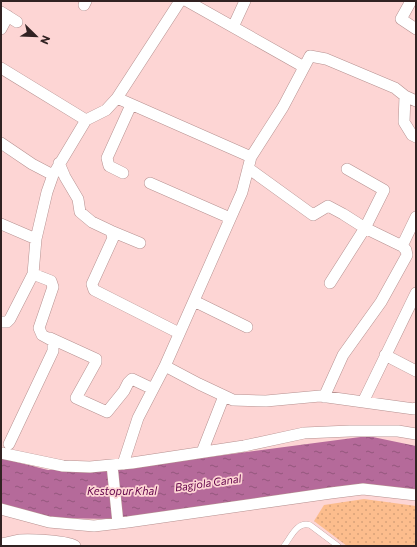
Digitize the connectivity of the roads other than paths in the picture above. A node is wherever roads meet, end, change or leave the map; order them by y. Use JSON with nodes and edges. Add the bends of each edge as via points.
{"nodes":[{"id":1,"x":180,"y":1,"type":"edge"},
{"id":2,"x":187,"y":1,"type":"edge"},
{"id":3,"x":245,"y":1,"type":"edge"},
{"id":4,"x":410,"y":1,"type":"edge"},
{"id":5,"x":9,"y":17,"type":"edge"},
{"id":6,"x":233,"y":27,"type":"junction"},
{"id":7,"x":1,"y":29,"type":"edge"},
{"id":8,"x":416,"y":29,"type":"edge"},
{"id":9,"x":304,"y":67,"type":"junction"},
{"id":10,"x":1,"y":68,"type":"edge"},
{"id":11,"x":405,"y":96,"type":"junction"},
{"id":12,"x":117,"y":98,"type":"junction"},
{"id":13,"x":416,"y":101,"type":"edge"},
{"id":14,"x":131,"y":105,"type":"junction"},
{"id":15,"x":86,"y":120,"type":"junction"},
{"id":16,"x":416,"y":137,"type":"edge"},
{"id":17,"x":1,"y":143,"type":"edge"},
{"id":18,"x":59,"y":163,"type":"junction"},
{"id":19,"x":249,"y":163,"type":"junction"},
{"id":20,"x":347,"y":169,"type":"dead end"},
{"id":21,"x":123,"y":173,"type":"dead end"},
{"id":22,"x":53,"y":175,"type":"junction"},
{"id":23,"x":150,"y":183,"type":"dead end"},
{"id":24,"x":416,"y":217,"type":"edge"},
{"id":25,"x":230,"y":218,"type":"junction"},
{"id":26,"x":1,"y":224,"type":"edge"},
{"id":27,"x":365,"y":228,"type":"junction"},
{"id":28,"x":111,"y":231,"type":"junction"},
{"id":29,"x":36,"y":240,"type":"junction"},
{"id":30,"x":140,"y":243,"type":"dead end"},
{"id":31,"x":402,"y":246,"type":"junction"},
{"id":32,"x":33,"y":274,"type":"junction"},
{"id":33,"x":330,"y":282,"type":"dead end"},
{"id":34,"x":416,"y":294,"type":"edge"},
{"id":35,"x":194,"y":301,"type":"junction"},
{"id":36,"x":1,"y":322,"type":"edge"},
{"id":37,"x":247,"y":327,"type":"dead end"},
{"id":38,"x":179,"y":333,"type":"junction"},
{"id":39,"x":50,"y":338,"type":"junction"},
{"id":40,"x":385,"y":355,"type":"junction"},
{"id":41,"x":165,"y":366,"type":"junction"},
{"id":42,"x":416,"y":371,"type":"edge"},
{"id":43,"x":153,"y":389,"type":"junction"},
{"id":44,"x":224,"y":396,"type":"junction"},
{"id":45,"x":324,"y":396,"type":"junction"},
{"id":46,"x":363,"y":402,"type":"junction"},
{"id":47,"x":416,"y":408,"type":"edge"},
{"id":48,"x":416,"y":434,"type":"edge"},
{"id":49,"x":9,"y":444,"type":"dead end"},
{"id":50,"x":1,"y":452,"type":"edge"},
{"id":51,"x":202,"y":452,"type":"junction"},
{"id":52,"x":117,"y":464,"type":"junction"},
{"id":53,"x":416,"y":495,"type":"edge"},
{"id":54,"x":1,"y":509,"type":"edge"},
{"id":55,"x":118,"y":523,"type":"junction"},
{"id":56,"x":33,"y":543,"type":"edge"},
{"id":57,"x":1,"y":544,"type":"edge"},
{"id":58,"x":76,"y":546,"type":"edge"},
{"id":59,"x":284,"y":546,"type":"edge"},
{"id":60,"x":338,"y":546,"type":"edge"}],
"edges":[{"from":1,"to":12,"type":"street"},
{"from":2,"to":6,"type":"street"},
{"from":3,"to":6,"type":"street"},
{"from":4,"to":8,"type":"street","via":[[401,19]]},
{"from":5,"to":7,"type":"street"},
{"from":6,"to":9,"type":"street"},
{"from":9,"to":11,"type":"street","via":[[310,56],[326,58],[395,88]]},
{"from":9,"to":19,"type":"street"},
{"from":10,"to":15,"type":"street"},
{"from":11,"to":13,"type":"street"},
{"from":11,"to":16,"type":"street","via":[[404,122]]},
{"from":12,"to":14,"type":"street"},
{"from":12,"to":15,"type":"street","via":[[106,110]]},
{"from":14,"to":19,"type":"street"},
{"from":14,"to":21,"type":"street","via":[[107,158],[109,166]]},
{"from":15,"to":18,"type":"street"},
{"from":17,"to":22,"type":"street"},
{"from":18,"to":22,"type":"street"},
{"from":18,"to":28,"type":"street","via":[[78,199],[80,212],[92,222]]},
{"from":19,"to":25,"type":"street","via":[[242,192]]},
{"from":19,"to":27,"type":"street","via":[[313,214],[328,206]]},
{"from":20,"to":27,"type":"street","via":[[384,190]]},
{"from":22,"to":29,"type":"street","via":[[46,192]]},
{"from":23,"to":25,"type":"street"},
{"from":24,"to":31,"type":"street"},
{"from":25,"to":35,"type":"street"},
{"from":26,"to":29,"type":"street"},
{"from":27,"to":31,"type":"street"},
{"from":27,"to":33,"type":"street"},
{"from":28,"to":30,"type":"street"},
{"from":28,"to":38,"type":"street","via":[[113,238],[92,284],[94,290]]},
{"from":29,"to":32,"type":"street"},
{"from":31,"to":45,"type":"street","via":[[407,255],[381,302],[343,355]]},
{"from":32,"to":36,"type":"street","via":[[10,318],[7,322]]},
{"from":32,"to":39,"type":"street","via":[[53,284],[39,328],[42,335]]},
{"from":34,"to":40,"type":"street"},
{"from":35,"to":37,"type":"street"},
{"from":35,"to":38,"type":"street"},
{"from":38,"to":41,"type":"street"},
{"from":39,"to":43,"type":"street","via":[[96,359],[76,398],[107,412],[132,379]]},
{"from":39,"to":49,"type":"street","via":[[53,341],[53,352]]},
{"from":40,"to":42,"type":"street"},
{"from":40,"to":46,"type":"street"},
{"from":41,"to":43,"type":"street"},
{"from":41,"to":44,"type":"street"},
{"from":43,"to":52,"type":"street"},
{"from":44,"to":45,"type":"street","via":[[233,400],[266,401]]},
{"from":44,"to":51,"type":"street"},
{"from":45,"to":46,"type":"street"},
{"from":46,"to":47,"type":"street"},
{"from":48,"to":51,"type":"street","via":[[398,431],[304,433]]},
{"from":50,"to":52,"type":"street","via":[[63,466],[90,468]]},
{"from":51,"to":52,"type":"street"},
{"from":52,"to":55,"type":"street"},
{"from":53,"to":55,"type":"street","via":[[363,490],[344,491]]},
{"from":54,"to":55,"type":"street","via":[[49,522],[94,526]]},
{"from":56,"to":57,"type":"street","via":[[22,540]]},
{"from":56,"to":58,"type":"street","via":[[61,541]]},
{"from":59,"to":60,"type":"lane","via":[[297,528],[306,524]]}]}
